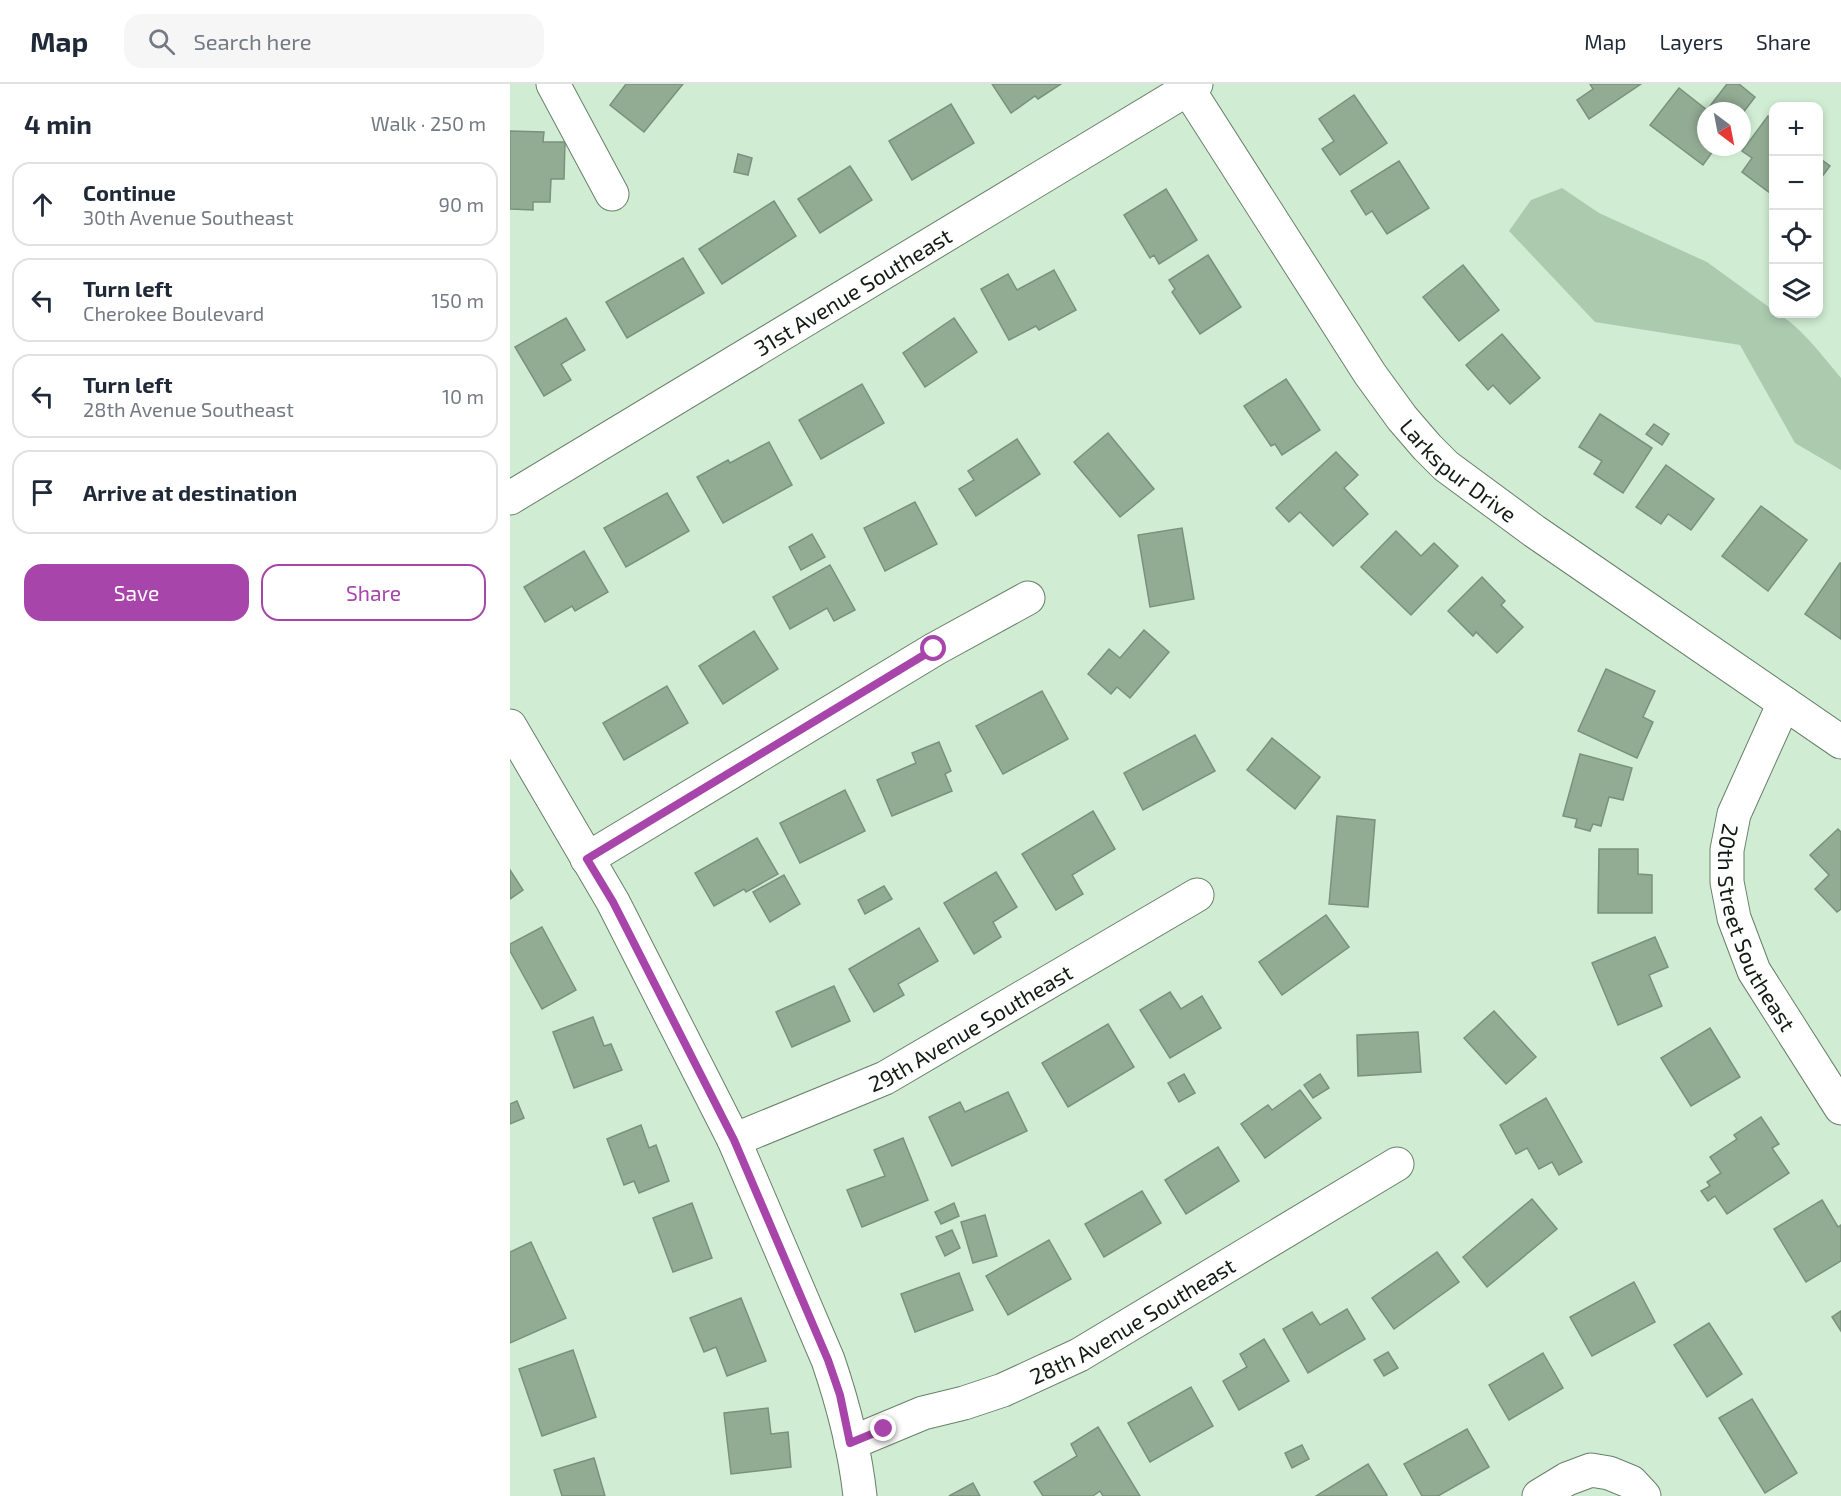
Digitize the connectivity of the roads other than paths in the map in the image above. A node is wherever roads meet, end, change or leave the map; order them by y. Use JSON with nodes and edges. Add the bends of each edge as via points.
{"nodes":[{"id":1,"x":553,"y":84,"type":"edge"},
{"id":2,"x":1192,"y":86,"type":"edge"},
{"id":3,"x":612,"y":194,"type":"dead end"},
{"id":4,"x":510,"y":498,"type":"edge"},
{"id":5,"x":1028,"y":598,"type":"dead end"},
{"id":6,"x":1784,"y":704,"type":"junction"},
{"id":7,"x":510,"y":726,"type":"edge"},
{"id":8,"x":1841,"y":742,"type":"edge"},
{"id":9,"x":587,"y":859,"type":"junction"},
{"id":10,"x":1197,"y":896,"type":"dead end"},
{"id":11,"x":1841,"y":1108,"type":"edge"},
{"id":12,"x":734,"y":1140,"type":"junction"},
{"id":13,"x":1397,"y":1164,"type":"dead end"},
{"id":14,"x":850,"y":1443,"type":"junction"},
{"id":15,"x":860,"y":1496,"type":"edge"},
{"id":16,"x":1539,"y":1496,"type":"edge"},
{"id":17,"x":1644,"y":1496,"type":"edge"}],
"edges":[{"from":1,"to":3,"type":"street"},
{"from":2,"to":4,"type":"street","name":"31st Avenue Southeast"},
{"from":2,"to":6,"type":"street","name":"Larkspur Drive","via":[[1370,374],[1426,447],[1534,531]]},
{"from":5,"to":9,"type":"street","via":[[934,649]]},
{"from":6,"to":8,"type":"street","name":"Larkspur Drive"},
{"from":6,"to":11,"type":"street","name":"20th Street Southeast","via":[[1734,814],[1726,849],[1726,882],[1734,918],[1755,971]]},
{"from":7,"to":9,"type":"street"},
{"from":9,"to":12,"type":"street","via":[[613,902]]},
{"from":10,"to":12,"type":"street","name":"29th Avenue Southeast","via":[[885,1078]]},
{"from":12,"to":14,"type":"street","via":[[828,1360]]},
{"from":13,"to":14,"type":"street","name":"28th Avenue Southeast","via":[[1079,1355],[1003,1390],[923,1413]]},
{"from":14,"to":15,"type":"street"},
{"from":16,"to":17,"type":"street","via":[[1591,1470],[1631,1482]]}]}
